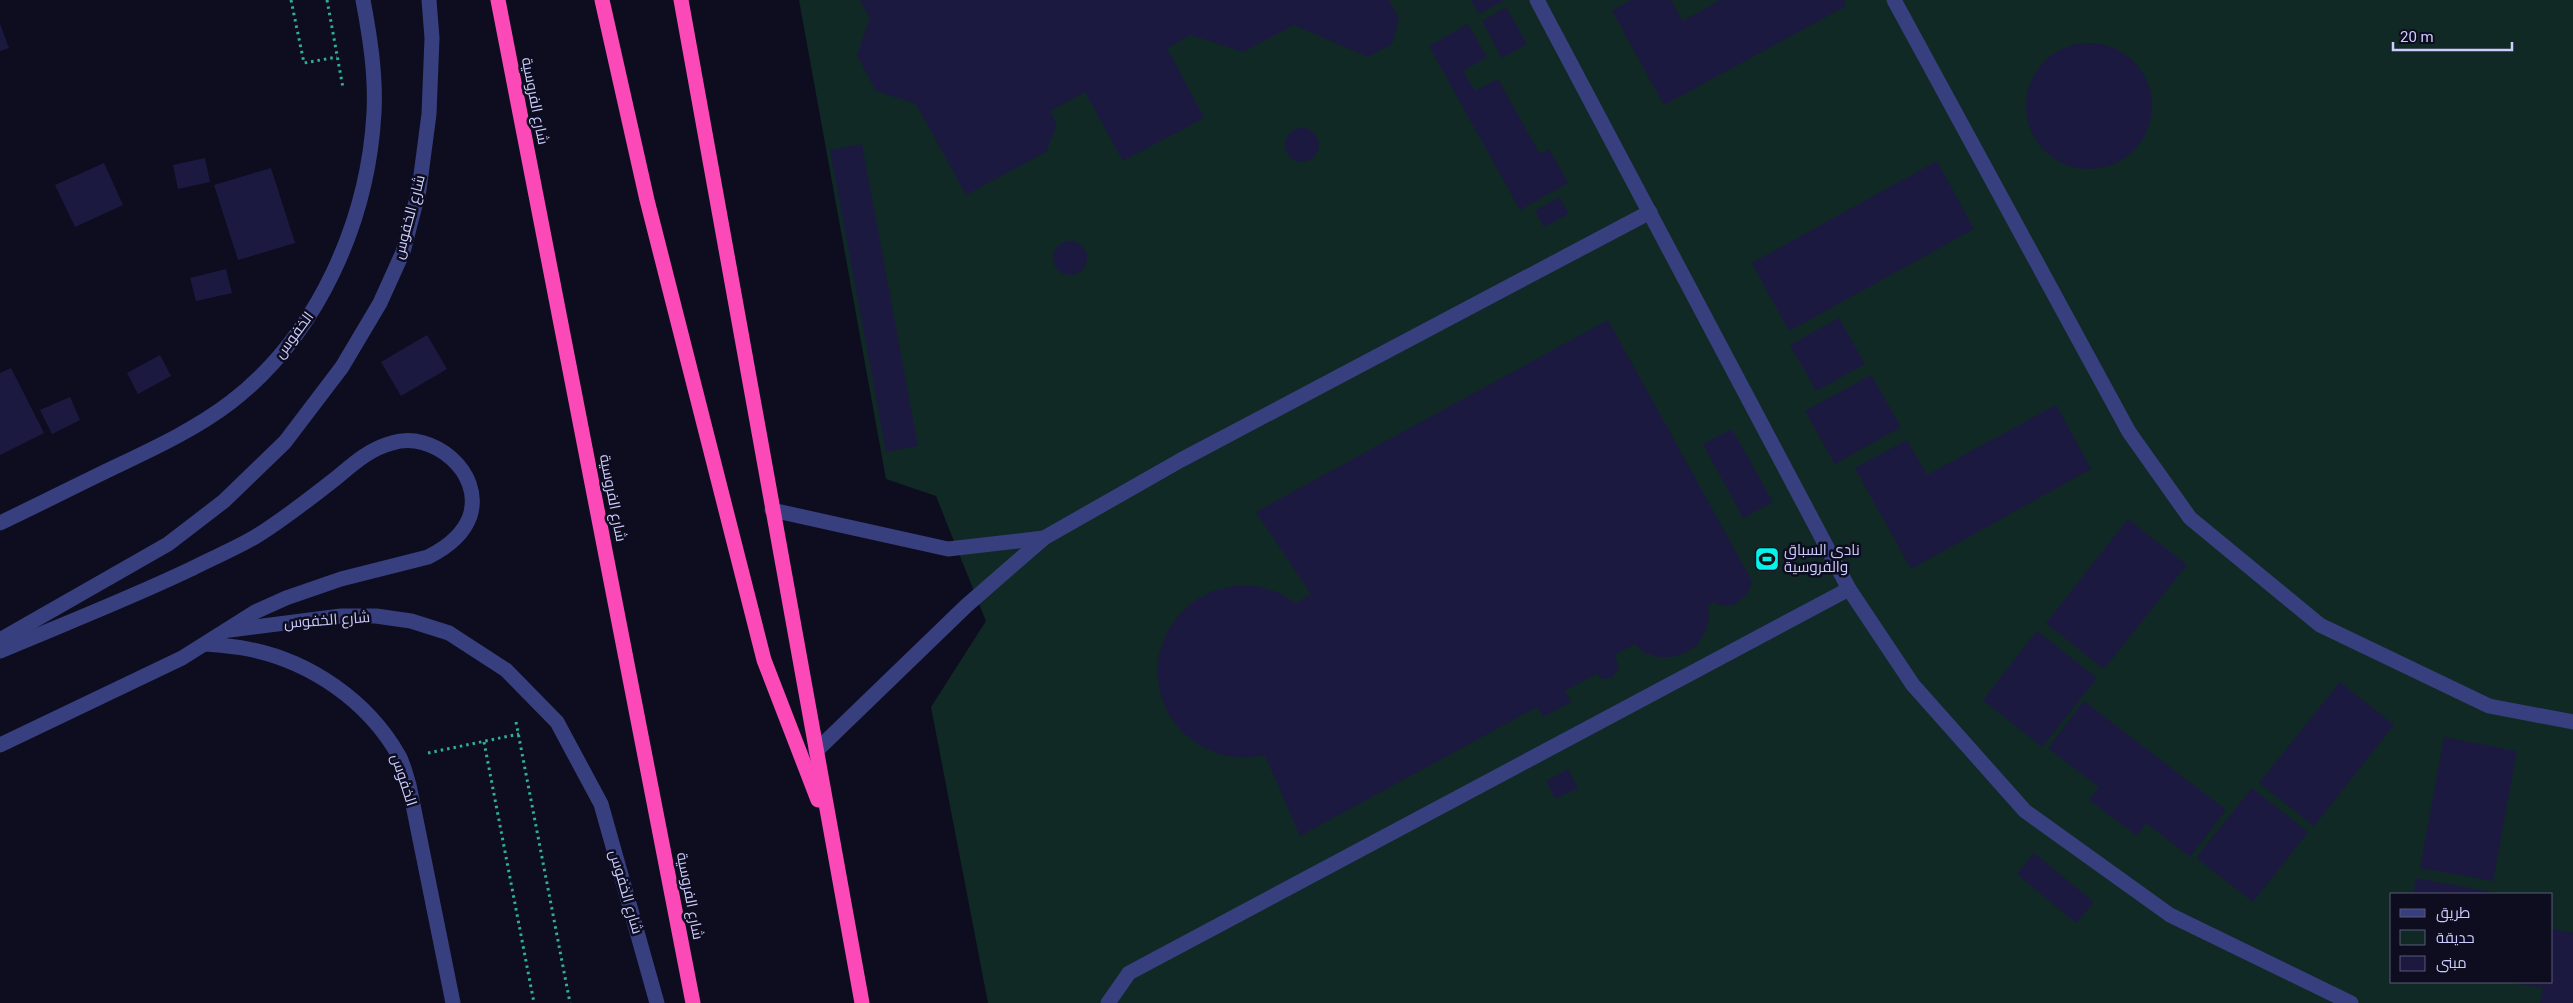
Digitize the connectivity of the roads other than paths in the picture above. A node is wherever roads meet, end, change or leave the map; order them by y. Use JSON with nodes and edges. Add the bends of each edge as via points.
{"nodes":[{"id":1,"x":363,"y":0,"type":"edge"},
{"id":2,"x":429,"y":0,"type":"edge"},
{"id":3,"x":498,"y":0,"type":"edge"},
{"id":4,"x":602,"y":0,"type":"edge"},
{"id":5,"x":681,"y":0,"type":"edge"},
{"id":6,"x":1537,"y":0,"type":"edge"},
{"id":7,"x":1894,"y":0,"type":"edge"},
{"id":8,"x":1650,"y":212,"type":"junction"},
{"id":9,"x":772,"y":510,"type":"junction"},
{"id":10,"x":0,"y":523,"type":"edge"},
{"id":11,"x":1044,"y":538,"type":"junction"},
{"id":12,"x":1849,"y":589,"type":"junction"},
{"id":13,"x":224,"y":631,"type":"junction"},
{"id":14,"x":0,"y":640,"type":"edge"},
{"id":15,"x":206,"y":644,"type":"junction"},
{"id":16,"x":0,"y":651,"type":"edge"},
{"id":17,"x":2573,"y":722,"type":"edge"},
{"id":18,"x":0,"y":745,"type":"edge"},
{"id":19,"x":816,"y":751,"type":"junction"},
{"id":20,"x":831,"y":834,"type":"junction"},
{"id":21,"x":453,"y":1003,"type":"edge"},
{"id":22,"x":658,"y":1003,"type":"edge"},
{"id":23,"x":693,"y":1003,"type":"edge"},
{"id":24,"x":862,"y":1003,"type":"edge"},
{"id":25,"x":1108,"y":1003,"type":"edge"},
{"id":26,"x":2351,"y":1003,"type":"edge"}],
"edges":[{"from":1,"to":10,"type":"street","name":"الخفوس","via":[[374,78],[374,112],[363,187],[334,271],[301,327],[258,378],[229,403],[166,442]]},
{"from":2,"to":14,"type":"street","name":"شارع الخفوس","via":[[432,38],[429,114],[420,190],[403,252],[380,303],[342,367],[285,442],[224,500],[168,544]]},
{"from":3,"to":23,"type":"highway","name":"شارع الفروسية"},
{"from":4,"to":20,"type":"highway","via":[[647,200],[764,660]]},
{"from":5,"to":9,"type":"highway"},
{"from":6,"to":8,"type":"street"},
{"from":7,"to":17,"type":"street","via":[[2129,432],[2190,518],[2320,625],[2489,706]]},
{"from":8,"to":11,"type":"street","via":[[1181,460]]},
{"from":8,"to":12,"type":"street"},
{"from":9,"to":11,"type":"street","via":[[948,549]]},
{"from":9,"to":19,"type":"highway"},
{"from":11,"to":19,"type":"street","via":[[966,606]]},
{"from":12,"to":25,"type":"street","via":[[1129,973]]},
{"from":12,"to":26,"type":"street","via":[[1913,685],[2025,811],[2170,915]]},
{"from":13,"to":15,"type":"street","name":"شارع الخفوس"},
{"from":13,"to":16,"type":"street","via":[[286,598],[341,579],[428,557],[441,550],[463,529],[470,515],[470,491],[462,471],[452,458],[426,442],[407,439],[384,445],[368,452],[288,515],[242,544],[120,603]]},
{"from":13,"to":22,"type":"street","name":"شارع الخفوس","via":[[341,616],[376,616],[411,621],[449,634],[506,670],[557,722],[601,804]]},
{"from":15,"to":18,"type":"street","name":"شارع الخفوس"},
{"from":15,"to":21,"type":"street","name":"الخفوس","via":[[248,648],[313,672],[360,706],[382,729],[400,758],[409,785]]},
{"from":19,"to":20,"type":"highway"},
{"from":20,"to":24,"type":"highway"}]}
